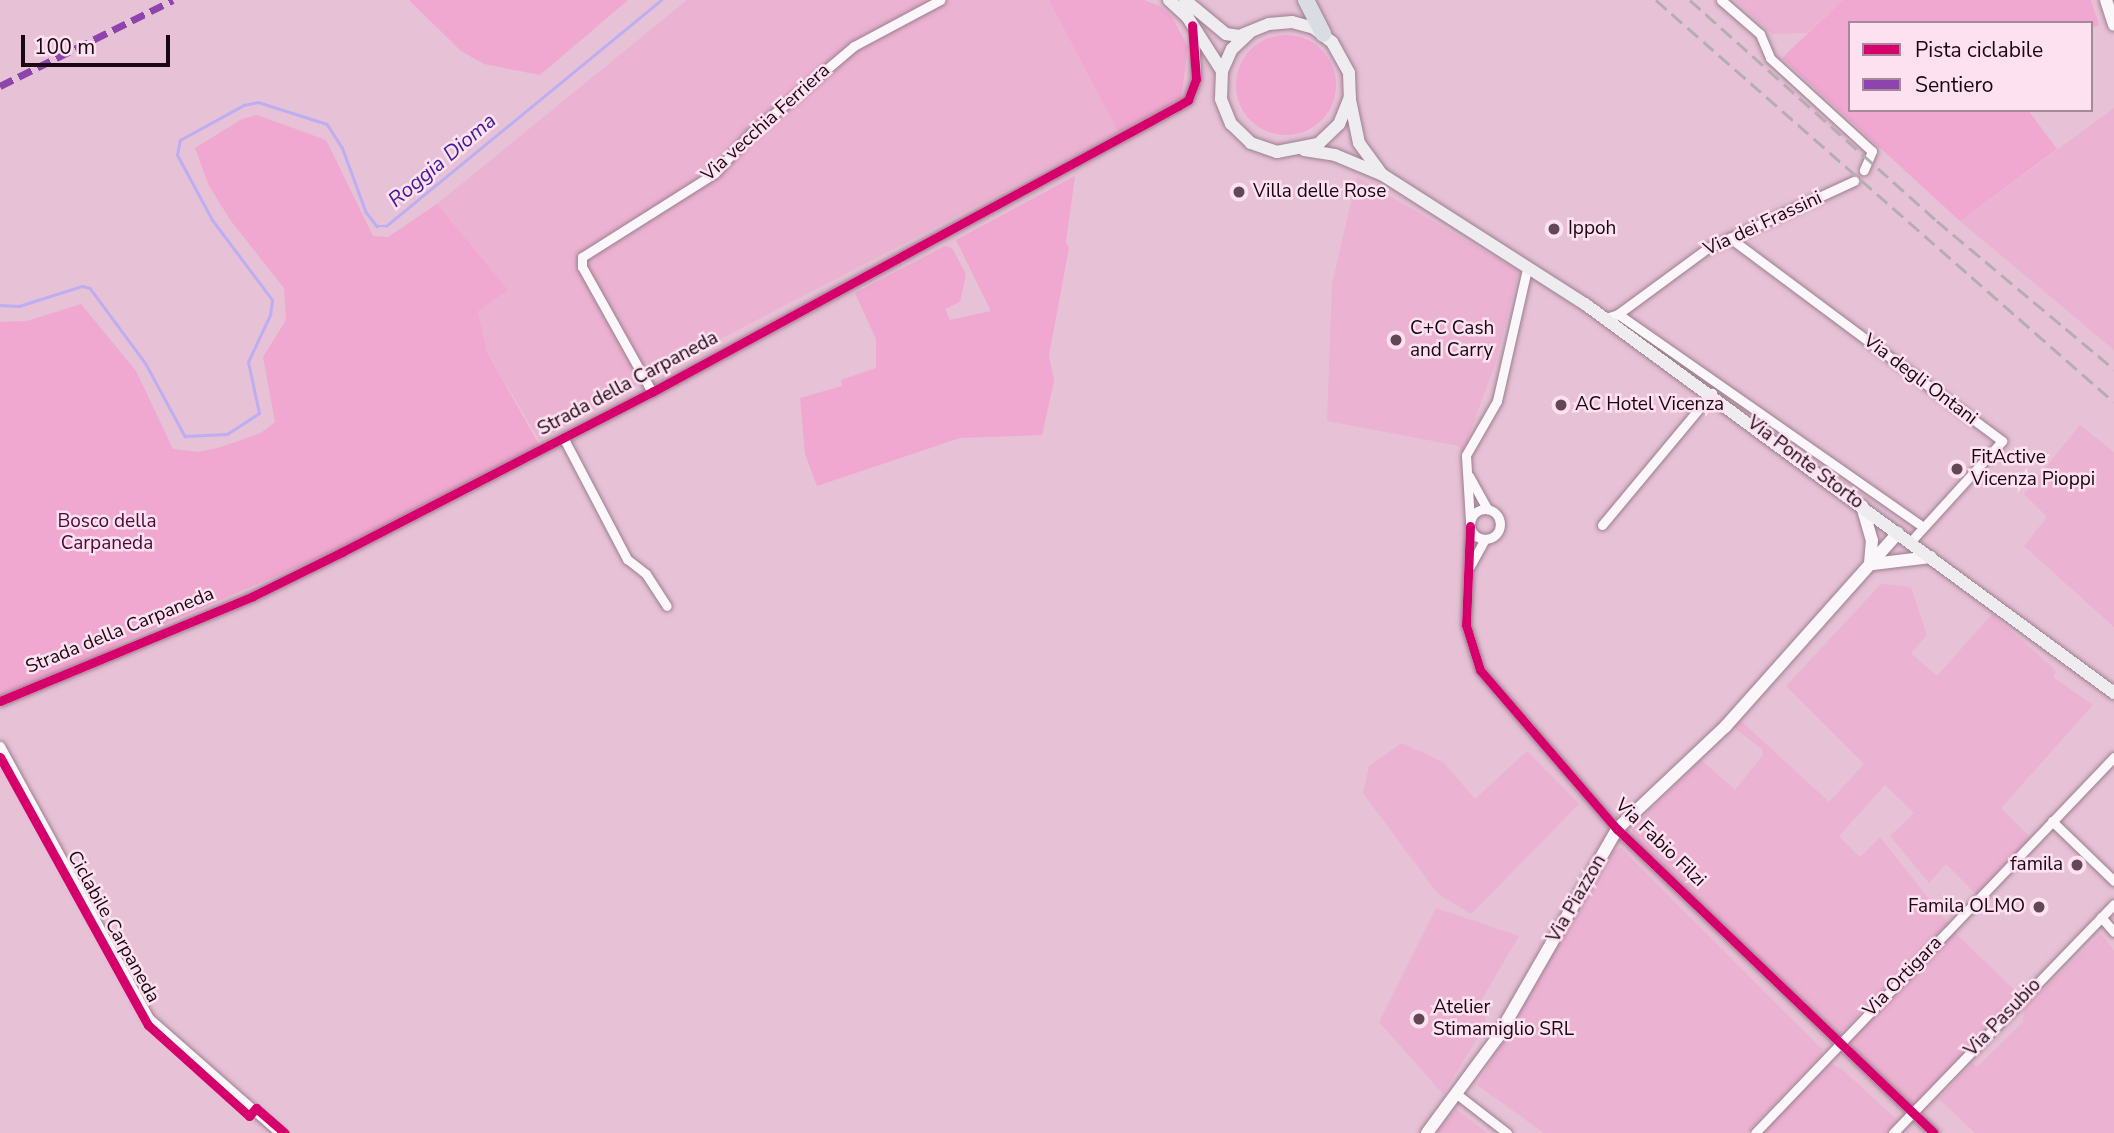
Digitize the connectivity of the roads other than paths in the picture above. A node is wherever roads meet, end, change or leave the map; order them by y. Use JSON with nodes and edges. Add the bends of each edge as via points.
{"nodes":[{"id":1,"x":940,"y":0,"type":"edge"},
{"id":2,"x":1185,"y":0,"type":"edge"},
{"id":3,"x":1306,"y":0,"type":"edge"},
{"id":4,"x":1721,"y":0,"type":"edge"},
{"id":5,"x":2106,"y":0,"type":"edge"},
{"id":6,"x":1169,"y":1,"type":"edge"},
{"id":7,"x":1192,"y":25,"type":"junction"},
{"id":8,"x":2114,"y":25,"type":"edge"},
{"id":9,"x":1250,"y":32,"type":"junction"},
{"id":10,"x":1323,"y":34,"type":"junction"},
{"id":11,"x":1222,"y":71,"type":"junction"},
{"id":12,"x":1350,"y":97,"type":"junction"},
{"id":13,"x":1304,"y":150,"type":"junction"},
{"id":14,"x":1864,"y":170,"type":"dead end"},
{"id":15,"x":1383,"y":175,"type":"junction"},
{"id":16,"x":1854,"y":181,"type":"dead end"},
{"id":17,"x":1730,"y":238,"type":"junction"},
{"id":18,"x":1527,"y":269,"type":"junction"},
{"id":19,"x":1612,"y":316,"type":"junction"},
{"id":20,"x":652,"y":392,"type":"junction"},
{"id":21,"x":1712,"y":393,"type":"junction"},
{"id":22,"x":564,"y":439,"type":"junction"},
{"id":23,"x":1465,"y":468,"type":"junction"},
{"id":24,"x":1862,"y":506,"type":"junction"},
{"id":25,"x":1487,"y":509,"type":"junction"},
{"id":26,"x":1470,"y":523,"type":"junction"},
{"id":27,"x":1602,"y":525,"type":"dead end"},
{"id":28,"x":1923,"y":527,"type":"junction"},
{"id":29,"x":1898,"y":533,"type":"junction"},
{"id":30,"x":1485,"y":539,"type":"junction"},
{"id":31,"x":1910,"y":542,"type":"junction"},
{"id":32,"x":1931,"y":557,"type":"junction"},
{"id":33,"x":1871,"y":560,"type":"junction"},
{"id":34,"x":1469,"y":568,"type":"junction"},
{"id":35,"x":667,"y":606,"type":"dead end"},
{"id":36,"x":2114,"y":693,"type":"edge"},
{"id":37,"x":0,"y":701,"type":"edge"},
{"id":38,"x":0,"y":746,"type":"edge"},
{"id":39,"x":2112,"y":761,"type":"edge"},
{"id":40,"x":2052,"y":821,"type":"junction"},
{"id":41,"x":1617,"y":829,"type":"junction"},
{"id":42,"x":2114,"y":881,"type":"edge"},
{"id":43,"x":2114,"y":904,"type":"edge"},
{"id":44,"x":2101,"y":917,"type":"junction"},
{"id":45,"x":2114,"y":932,"type":"edge"},
{"id":46,"x":1842,"y":1040,"type":"junction"},
{"id":47,"x":1458,"y":1095,"type":"junction"},
{"id":48,"x":1914,"y":1111,"type":"junction"},
{"id":49,"x":280,"y":1133,"type":"edge"},
{"id":50,"x":1427,"y":1133,"type":"edge"},
{"id":51,"x":1507,"y":1133,"type":"edge"},
{"id":52,"x":1755,"y":1133,"type":"edge"},
{"id":53,"x":1893,"y":1133,"type":"edge"},
{"id":54,"x":1934,"y":1133,"type":"edge"}],
"edges":[{"from":1,"to":20,"type":"street","name":"Via vecchia Ferriera","via":[[854,46],[749,135],[715,173],[582,257],[582,267]]},
{"from":2,"to":9,"type":"main road","via":[[1226,34]]},
{"from":3,"to":10,"type":"highway"},
{"from":4,"to":14,"type":"street","via":[[1760,34],[1770,58],[1872,151]]},
{"from":5,"to":8,"type":"street"},
{"from":6,"to":7,"type":"main road"},
{"from":7,"to":11,"type":"main road"},
{"from":7,"to":20,"type":"street","name":"Strada della Carpaneda","via":[[1198,58],[1188,100]]},
{"from":9,"to":10,"type":"main road","via":[[1292,22]]},
{"from":9,"to":11,"type":"main road","via":[[1232,49]]},
{"from":10,"to":12,"type":"main road","via":[[1346,62]]},
{"from":11,"to":13,"type":"main road","via":[[1225,112],[1240,135],[1264,149]]},
{"from":12,"to":13,"type":"main road","via":[[1330,135]]},
{"from":12,"to":15,"type":"main road","name":"Via Ponte Storto","via":[[1359,143]]},
{"from":13,"to":15,"type":"main road","name":"Via Ponte Storto","via":[[1335,155]]},
{"from":15,"to":18,"type":"main road","name":"Via Ponte Storto"},
{"from":16,"to":17,"type":"street","name":"Via dei Frassini"},
{"from":17,"to":19,"type":"street","name":"Via dei Frassini","via":[[1665,276]]},
{"from":17,"to":28,"type":"street","name":"Via degli Ontani","via":[[2002,441]]},
{"from":18,"to":19,"type":"main road","name":"Via Ponte Storto"},
{"from":18,"to":23,"type":"street","via":[[1497,401],[1470,443]]},
{"from":19,"to":21,"type":"main road","name":"Via Ponte Storto"},
{"from":19,"to":28,"type":"street"},
{"from":20,"to":22,"type":"street","name":"Strada della Carpaneda"},
{"from":21,"to":24,"type":"main road","name":"Via Ponte Storto"},
{"from":21,"to":27,"type":"street"},
{"from":22,"to":35,"type":"street","via":[[627,559],[646,574]]},
{"from":22,"to":37,"type":"street","name":"Strada della Carpaneda","via":[[253,596]]},
{"from":23,"to":25,"type":"street"},
{"from":23,"to":26,"type":"street","name":"Via Fabio Filzi"},
{"from":24,"to":29,"type":"main road","name":"Via Ponte Storto"},
{"from":24,"to":33,"type":"street"},
{"from":25,"to":26,"type":"street","via":[[1474,513]]},
{"from":25,"to":30,"type":"street","via":[[1500,523],[1496,533]]},
{"from":26,"to":30,"type":"street","via":[[1473,534]]},
{"from":26,"to":34,"type":"street","name":"Via Fabio Filzi"},
{"from":28,"to":31,"type":"street","name":"Via degli Ontani"},
{"from":29,"to":31,"type":"main road","name":"Via Ponte Storto"},
{"from":29,"to":33,"type":"street","name":"Via Piazzon","via":[[1879,544]]},
{"from":30,"to":34,"type":"street","name":"Via Fabio Filzi"},
{"from":31,"to":32,"type":"main road","name":"Via Ponte Storto"},
{"from":32,"to":33,"type":"street"},
{"from":32,"to":36,"type":"main road","name":"Via Ponte Storto"},
{"from":33,"to":41,"type":"street","name":"Via Piazzon","via":[[1725,727]]},
{"from":34,"to":41,"type":"street","name":"Via Fabio Filzi","via":[[1465,625],[1480,670]]},
{"from":38,"to":49,"type":"street","via":[[137,1002],[161,1031]]},
{"from":39,"to":40,"type":"street","name":"Via Ortigara"},
{"from":40,"to":42,"type":"street"},
{"from":40,"to":46,"type":"street","name":"Via Ortigara"},
{"from":41,"to":46,"type":"street","name":"Via Fabio Filzi"},
{"from":41,"to":47,"type":"street","name":"Via Piazzon","via":[[1497,1038]]},
{"from":43,"to":44,"type":"street","name":"Via Pasubio"},
{"from":44,"to":45,"type":"street"},
{"from":44,"to":48,"type":"street","name":"Via Pasubio"},
{"from":46,"to":48,"type":"street","name":"Via Fabio Filzi"},
{"from":46,"to":52,"type":"street","name":"Via Ortigara"},
{"from":47,"to":50,"type":"street","name":"Via Piazzon"},
{"from":47,"to":51,"type":"street"},
{"from":48,"to":53,"type":"street","name":"Via Pasubio"},
{"from":48,"to":54,"type":"street","name":"Via Fabio Filzi"}]}
